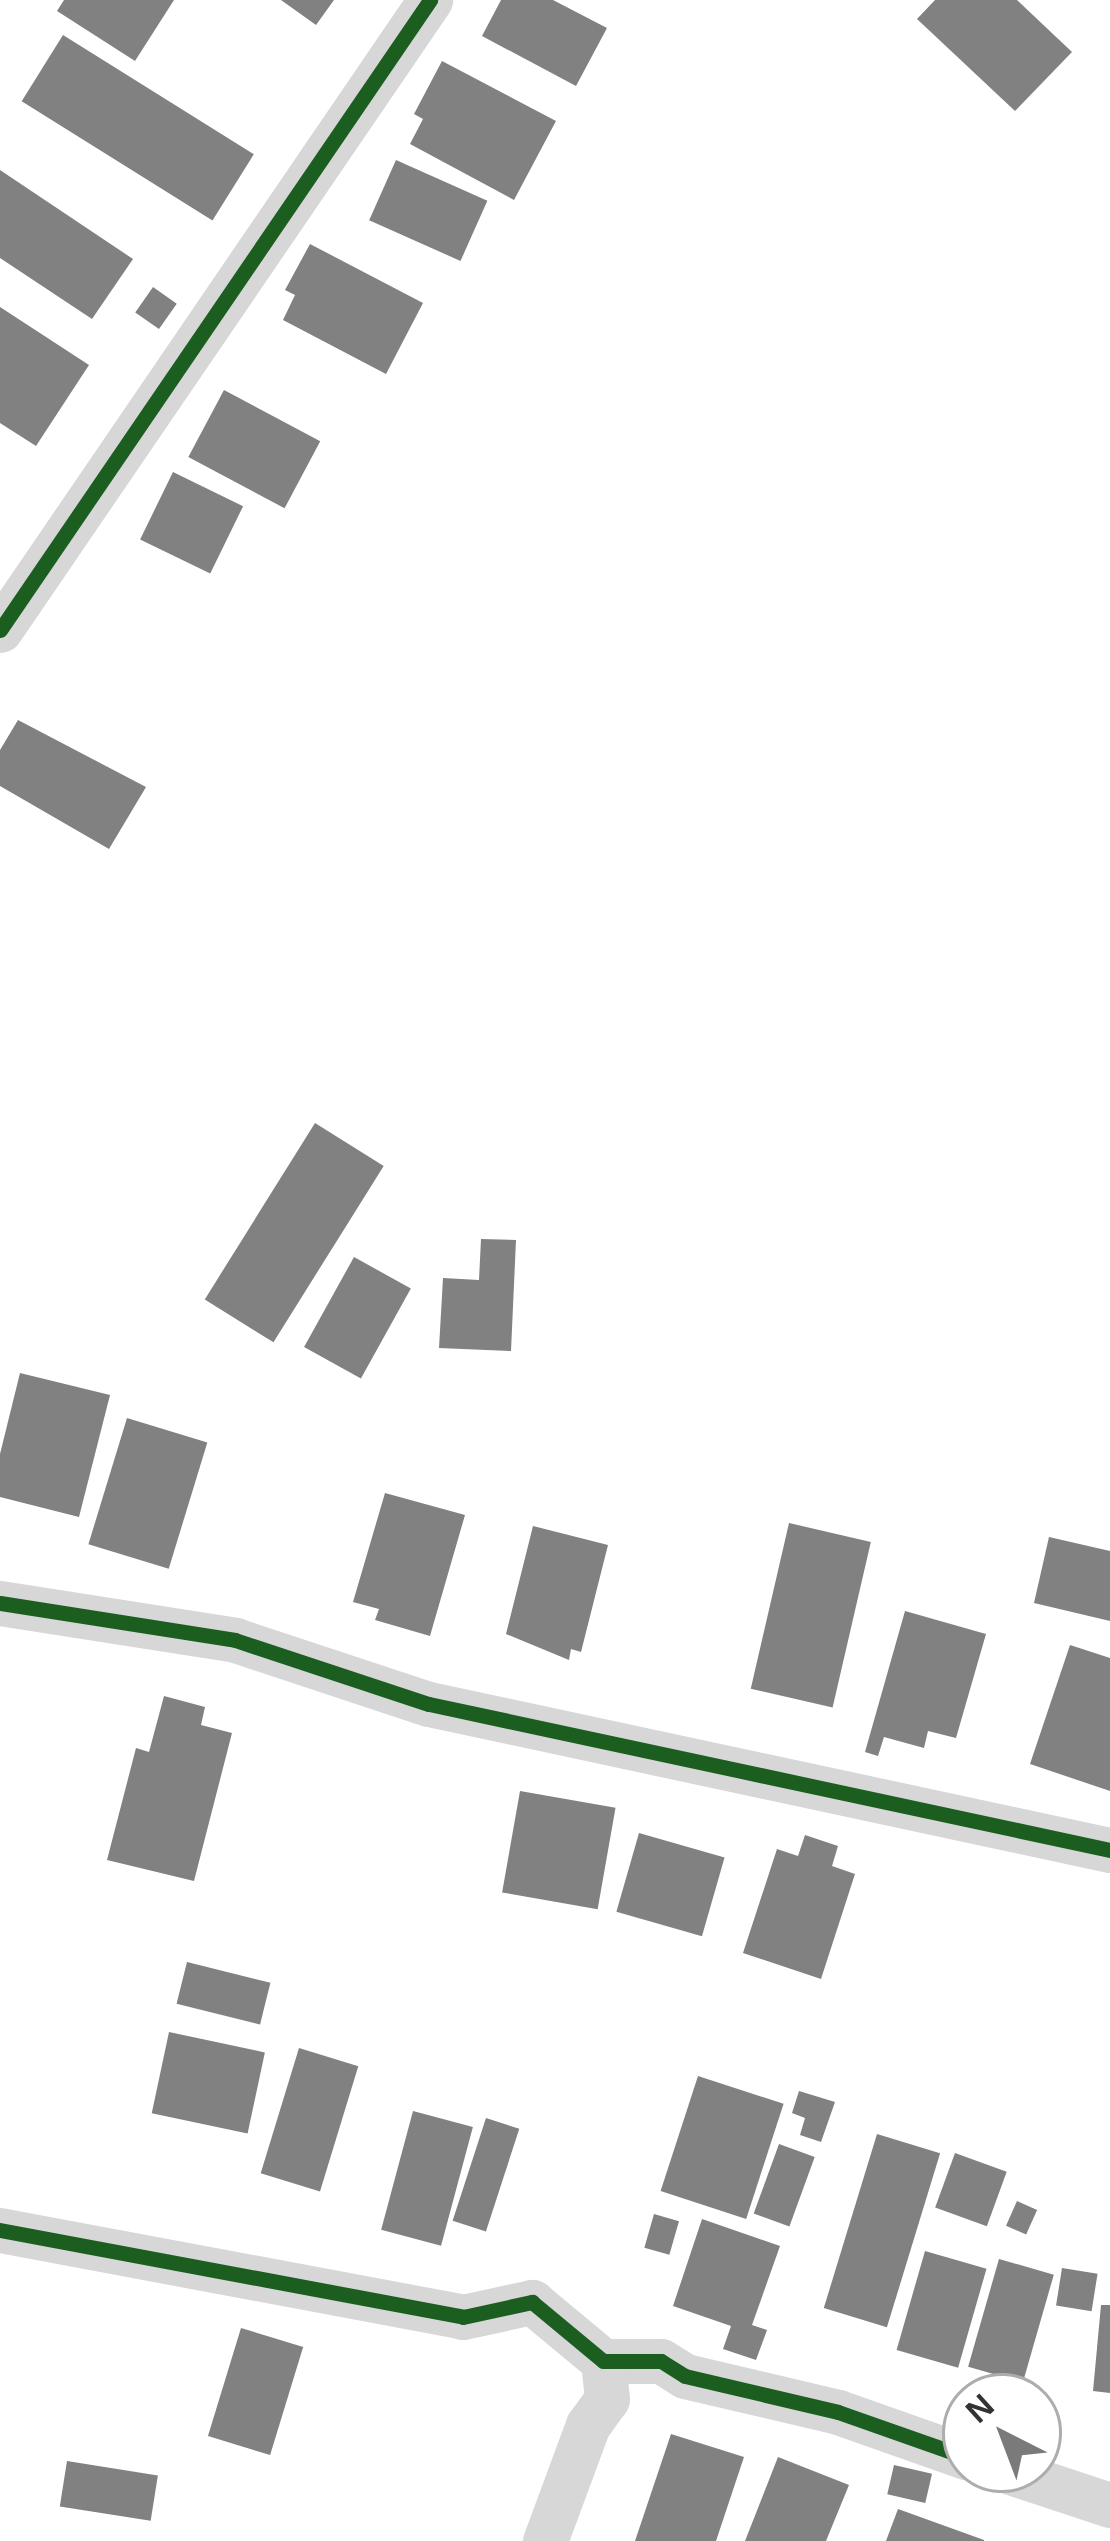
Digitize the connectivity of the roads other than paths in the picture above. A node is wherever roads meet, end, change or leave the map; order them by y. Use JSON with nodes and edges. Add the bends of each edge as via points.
{"nodes":[{"id":1,"x":430,"y":0,"type":"edge"},
{"id":2,"x":0,"y":630,"type":"edge"},
{"id":3,"x":0,"y":1603,"type":"edge"},
{"id":4,"x":1110,"y":1850,"type":"edge"},
{"id":5,"x":0,"y":2230,"type":"edge"},
{"id":6,"x":603,"y":2361,"type":"junction"},
{"id":7,"x":942,"y":2449,"type":"edge"},
{"id":8,"x":1062,"y":2489,"type":"edge"},
{"id":9,"x":1110,"y":2505,"type":"edge"},
{"id":10,"x":544,"y":2541,"type":"edge"}],
"edges":[{"from":1,"to":2,"type":"street"},
{"from":3,"to":4,"type":"street","via":[[235,1640],[429,1704]]},
{"from":5,"to":6,"type":"street","via":[[463,2317],[532,2302]]},
{"from":6,"to":7,"type":"street","via":[[661,2361],[685,2377],[838,2412]]},
{"from":6,"to":10,"type":"street","via":[[607,2399],[587,2425]]},
{"from":8,"to":9,"type":"street"}]}
